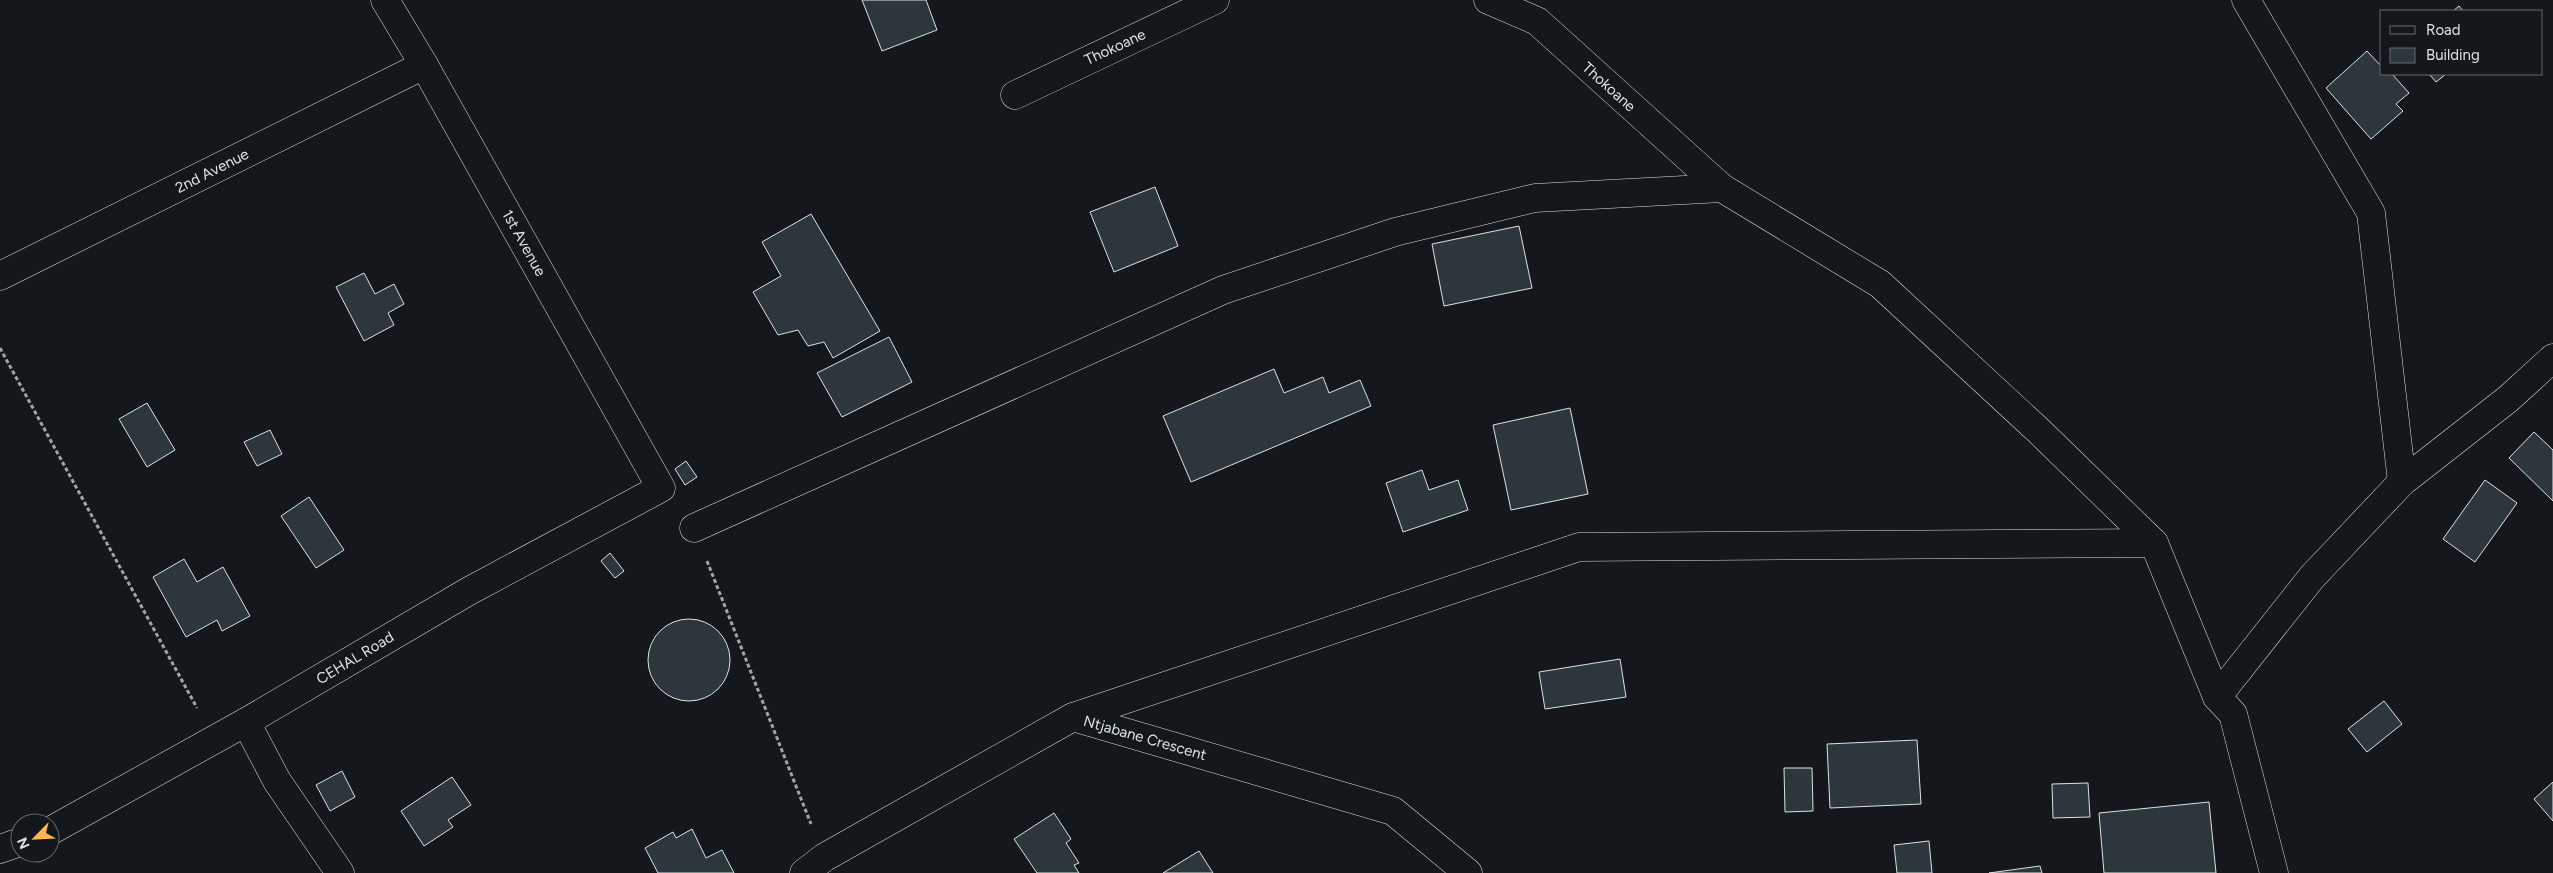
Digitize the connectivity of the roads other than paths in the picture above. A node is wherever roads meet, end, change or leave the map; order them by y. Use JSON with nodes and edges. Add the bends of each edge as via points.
{"nodes":[{"id":1,"x":385,"y":0,"type":"edge"},
{"id":2,"x":1215,"y":0,"type":"edge"},
{"id":3,"x":1488,"y":0,"type":"edge"},
{"id":4,"x":2246,"y":0,"type":"edge"},
{"id":5,"x":424,"y":65,"type":"junction"},
{"id":6,"x":1015,"y":95,"type":"dead end"},
{"id":7,"x":1722,"y":188,"type":"junction"},
{"id":8,"x":0,"y":276,"type":"edge"},
{"id":9,"x":2553,"y":358,"type":"edge"},
{"id":10,"x":2402,"y":482,"type":"junction"},
{"id":11,"x":661,"y":488,"type":"joint"},
{"id":12,"x":694,"y":528,"type":"road end"},
{"id":13,"x":2154,"y":543,"type":"junction"},
{"id":14,"x":2217,"y":697,"type":"junction"},
{"id":15,"x":1073,"y":717,"type":"junction"},
{"id":16,"x":246,"y":722,"type":"junction"},
{"id":17,"x":60,"y":825,"type":"edge"},
{"id":18,"x":821,"y":868,"type":"edge"},
{"id":19,"x":340,"y":873,"type":"edge"},
{"id":20,"x":1468,"y":873,"type":"edge"},
{"id":21,"x":2274,"y":873,"type":"edge"}],
"edges":[{"from":1,"to":5,"type":"street","name":"1st Avenue"},
{"from":2,"to":6,"type":"street","name":"Thokoane"},
{"from":3,"to":7,"type":"street","name":"Thokoane","via":[[1536,21]]},
{"from":4,"to":10,"type":"street","via":[[2371,213]]},
{"from":5,"to":8,"type":"street","name":"2nd Avenue"},
{"from":5,"to":11,"type":"street","name":"1st Avenue"},
{"from":7,"to":12,"type":"street","via":[[1535,198],[1395,232],[1223,290]]},
{"from":7,"to":13,"type":"street","name":"Thokoane","via":[[1880,284]]},
{"from":9,"to":10,"type":"street","via":[[2508,399]]},
{"from":10,"to":14,"type":"street","via":[[2312,576]]},
{"from":11,"to":16,"type":"street","name":"CEHAL Road","via":[[469,591]]},
{"from":13,"to":14,"type":"street"},
{"from":13,"to":15,"type":"street","via":[[1579,547]]},
{"from":14,"to":21,"type":"street","via":[[2233,714]]},
{"from":15,"to":18,"type":"street","name":"Ntjabane Crescent"},
{"from":15,"to":20,"type":"street","name":"Ntjabane Crescent","via":[[1393,811]]},
{"from":16,"to":17,"type":"street","name":"CEHAL Road"},
{"from":16,"to":19,"type":"street","via":[[277,781]]}]}
